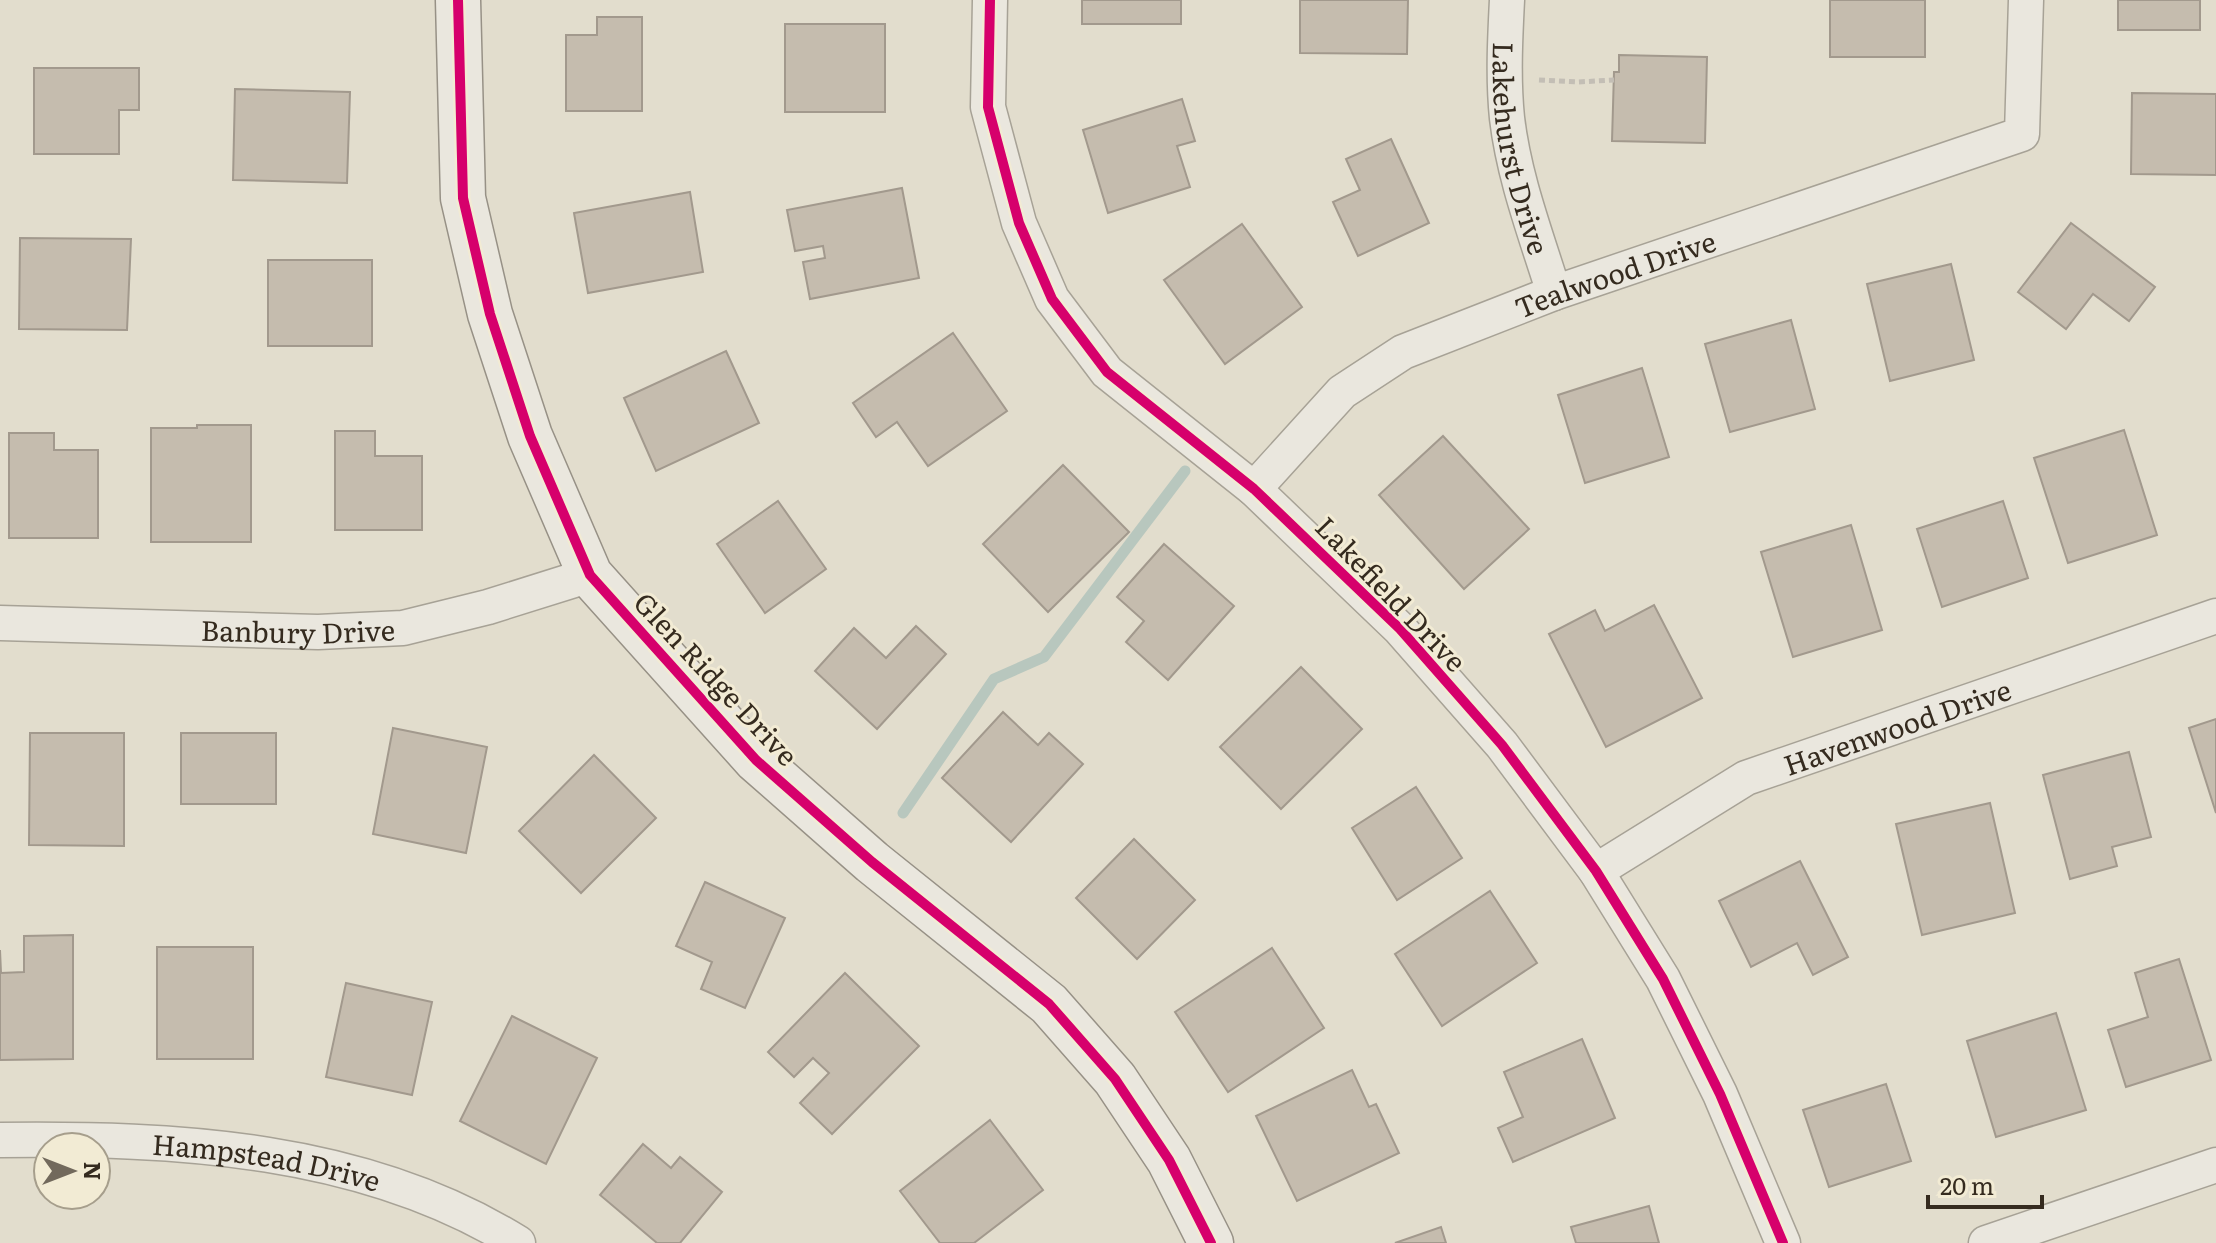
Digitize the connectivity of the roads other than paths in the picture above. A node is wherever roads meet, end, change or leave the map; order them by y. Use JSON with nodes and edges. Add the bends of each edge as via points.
{"nodes":[{"id":1,"x":458,"y":0,"type":"edge"},
{"id":2,"x":990,"y":0,"type":"edge"},
{"id":3,"x":1507,"y":0,"type":"edge"},
{"id":4,"x":2026,"y":0,"type":"edge"},
{"id":5,"x":1554,"y":293,"type":"junction"},
{"id":6,"x":1254,"y":489,"type":"junction"},
{"id":7,"x":590,"y":575,"type":"junction"},
{"id":8,"x":2216,"y":616,"type":"edge"},
{"id":9,"x":0,"y":623,"type":"edge"},
{"id":10,"x":1596,"y":871,"type":"junction"},
{"id":11,"x":0,"y":1140,"type":"edge"},
{"id":12,"x":2216,"y":1165,"type":"edge"},
{"id":13,"x":1206,"y":1241,"type":"edge"},
{"id":14,"x":518,"y":1243,"type":"edge"},
{"id":15,"x":1783,"y":1243,"type":"edge"},
{"id":16,"x":1986,"y":1243,"type":"edge"}],
"edges":[{"from":1,"to":7,"type":"street","name":"Glen Ridge Drive","via":[[463,198],[490,314],[530,436]]},
{"from":2,"to":6,"type":"street","name":"Lakefield Drive","via":[[988,107],[1019,223],[1052,299],[1107,372]]},
{"from":3,"to":5,"type":"street","name":"Lakehurst Drive","via":[[1505,81],[1514,160]]},
{"from":4,"to":5,"type":"street","name":"Tealwood Drive","via":[[2022,134]]},
{"from":5,"to":6,"type":"street","name":"Tealwood Drive","via":[[1403,352],[1342,392]]},
{"from":6,"to":10,"type":"street","name":"Lakefield Drive","via":[[1400,629],[1502,745]]},
{"from":7,"to":9,"type":"street","name":"Banbury Drive","via":[[403,628],[318,632]]},
{"from":7,"to":13,"type":"street","name":"Glen Ridge Drive","via":[[756,760],[872,862],[1049,1004],[1115,1079],[1169,1160]]},
{"from":8,"to":10,"type":"street","name":"Havenwood Drive","via":[[1746,778]]},
{"from":10,"to":15,"type":"street","name":"Lakefield Drive","via":[[1663,979],[1720,1094]]},
{"from":11,"to":14,"type":"street","name":"Hampstead Drive","via":[[170,1143],[297,1158],[422,1193]]},
{"from":12,"to":16,"type":"street"}]}
